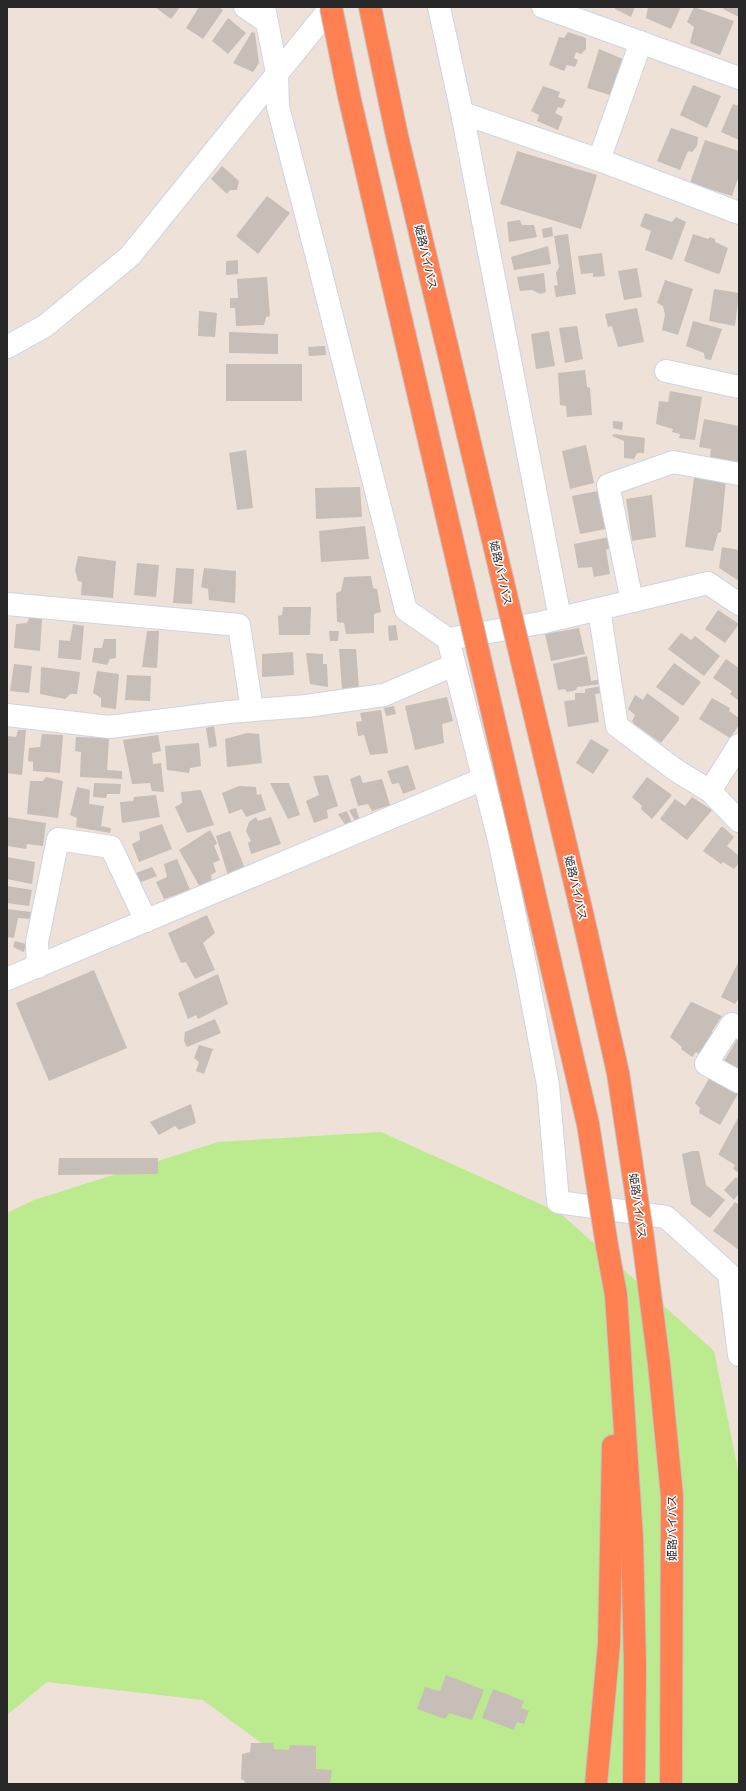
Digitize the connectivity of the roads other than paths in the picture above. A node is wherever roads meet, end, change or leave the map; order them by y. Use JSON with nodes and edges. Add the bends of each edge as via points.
{"nodes":[{"id":1,"x":245,"y":7,"type":"edge"},
{"id":2,"x":331,"y":7,"type":"edge"},
{"id":3,"x":370,"y":7,"type":"edge"},
{"id":4,"x":439,"y":7,"type":"edge"},
{"id":5,"x":542,"y":7,"type":"edge"},
{"id":6,"x":266,"y":15,"type":"edge"},
{"id":7,"x":641,"y":42,"type":"junction"},
{"id":8,"x":277,"y":73,"type":"junction"},
{"id":9,"x":739,"y":78,"type":"edge"},
{"id":10,"x":462,"y":113,"type":"junction"},
{"id":11,"x":599,"y":160,"type":"junction"},
{"id":12,"x":739,"y":213,"type":"edge"},
{"id":13,"x":7,"y":347,"type":"edge"},
{"id":14,"x":666,"y":371,"type":"dead end"},
{"id":15,"x":739,"y":387,"type":"edge"},
{"id":16,"x":739,"y":474,"type":"edge"},
{"id":17,"x":632,"y":601,"type":"junction"},
{"id":18,"x":7,"y":604,"type":"edge"},
{"id":19,"x":739,"y":604,"type":"edge"},
{"id":20,"x":599,"y":609,"type":"junction"},
{"id":21,"x":560,"y":618,"type":"junction"},
{"id":22,"x":448,"y":639,"type":"junction"},
{"id":23,"x":454,"y":665,"type":"junction"},
{"id":24,"x":252,"y":710,"type":"junction"},
{"id":25,"x":7,"y":715,"type":"edge"},
{"id":26,"x":739,"y":745,"type":"edge"},
{"id":27,"x":483,"y":779,"type":"junction"},
{"id":28,"x":710,"y":791,"type":"junction"},
{"id":29,"x":739,"y":821,"type":"edge"},
{"id":30,"x":146,"y":921,"type":"junction"},
{"id":31,"x":38,"y":967,"type":"junction"},
{"id":32,"x":7,"y":979,"type":"edge"},
{"id":33,"x":739,"y":1028,"type":"edge"},
{"id":34,"x":739,"y":1082,"type":"edge"},
{"id":35,"x":616,"y":1296,"type":"junction"},
{"id":36,"x":739,"y":1355,"type":"edge"},
{"id":37,"x":596,"y":1784,"type":"edge"},
{"id":38,"x":634,"y":1784,"type":"edge"},
{"id":39,"x":671,"y":1784,"type":"edge"}],
"edges":[{"from":1,"to":6,"type":"street"},
{"from":2,"to":8,"type":"street"},
{"from":2,"to":35,"type":"highway","bridge":true,"via":[[349,96],[588,1124]]},
{"from":3,"to":39,"type":"highway","name":"姫路バイパス","bridge":true,"via":[[396,136],[618,1072],[660,1364],[672,1496]]},
{"from":4,"to":10,"type":"street"},
{"from":5,"to":7,"type":"street"},
{"from":6,"to":8,"type":"street"},
{"from":7,"to":9,"type":"street"},
{"from":7,"to":11,"type":"street"},
{"from":8,"to":13,"type":"street","via":[[130,256],[45,326]]},
{"from":8,"to":22,"type":"street","via":[[278,107],[406,610]]},
{"from":10,"to":11,"type":"street"},
{"from":10,"to":21,"type":"street"},
{"from":11,"to":12,"type":"street"},
{"from":14,"to":15,"type":"street"},
{"from":16,"to":17,"type":"street","via":[[673,462],[608,485]]},
{"from":17,"to":19,"type":"street","via":[[708,583]]},
{"from":17,"to":20,"type":"street"},
{"from":18,"to":24,"type":"street","via":[[239,625]]},
{"from":20,"to":21,"type":"street"},
{"from":20,"to":28,"type":"street","via":[[617,726]]},
{"from":21,"to":22,"type":"street"},
{"from":22,"to":23,"type":"street"},
{"from":23,"to":24,"type":"street","via":[[384,695],[306,706]]},
{"from":23,"to":27,"type":"street"},
{"from":24,"to":25,"type":"street","via":[[109,727]]},
{"from":26,"to":28,"type":"street"},
{"from":27,"to":30,"type":"street"},
{"from":27,"to":36,"type":"street","via":[[499,840],[548,1084],[558,1202],[666,1217],[729,1274]]},
{"from":28,"to":29,"type":"street"},
{"from":30,"to":31,"type":"street"},
{"from":30,"to":31,"type":"street","via":[[111,847],[58,839],[37,942]]},
{"from":31,"to":32,"type":"street"},
{"from":33,"to":34,"type":"street","via":[[732,1024],[706,1064]]},
{"from":35,"to":37,"type":"highway","via":[[610,1644]]},
{"from":35,"to":38,"type":"highway","via":[[632,1538]]}]}
